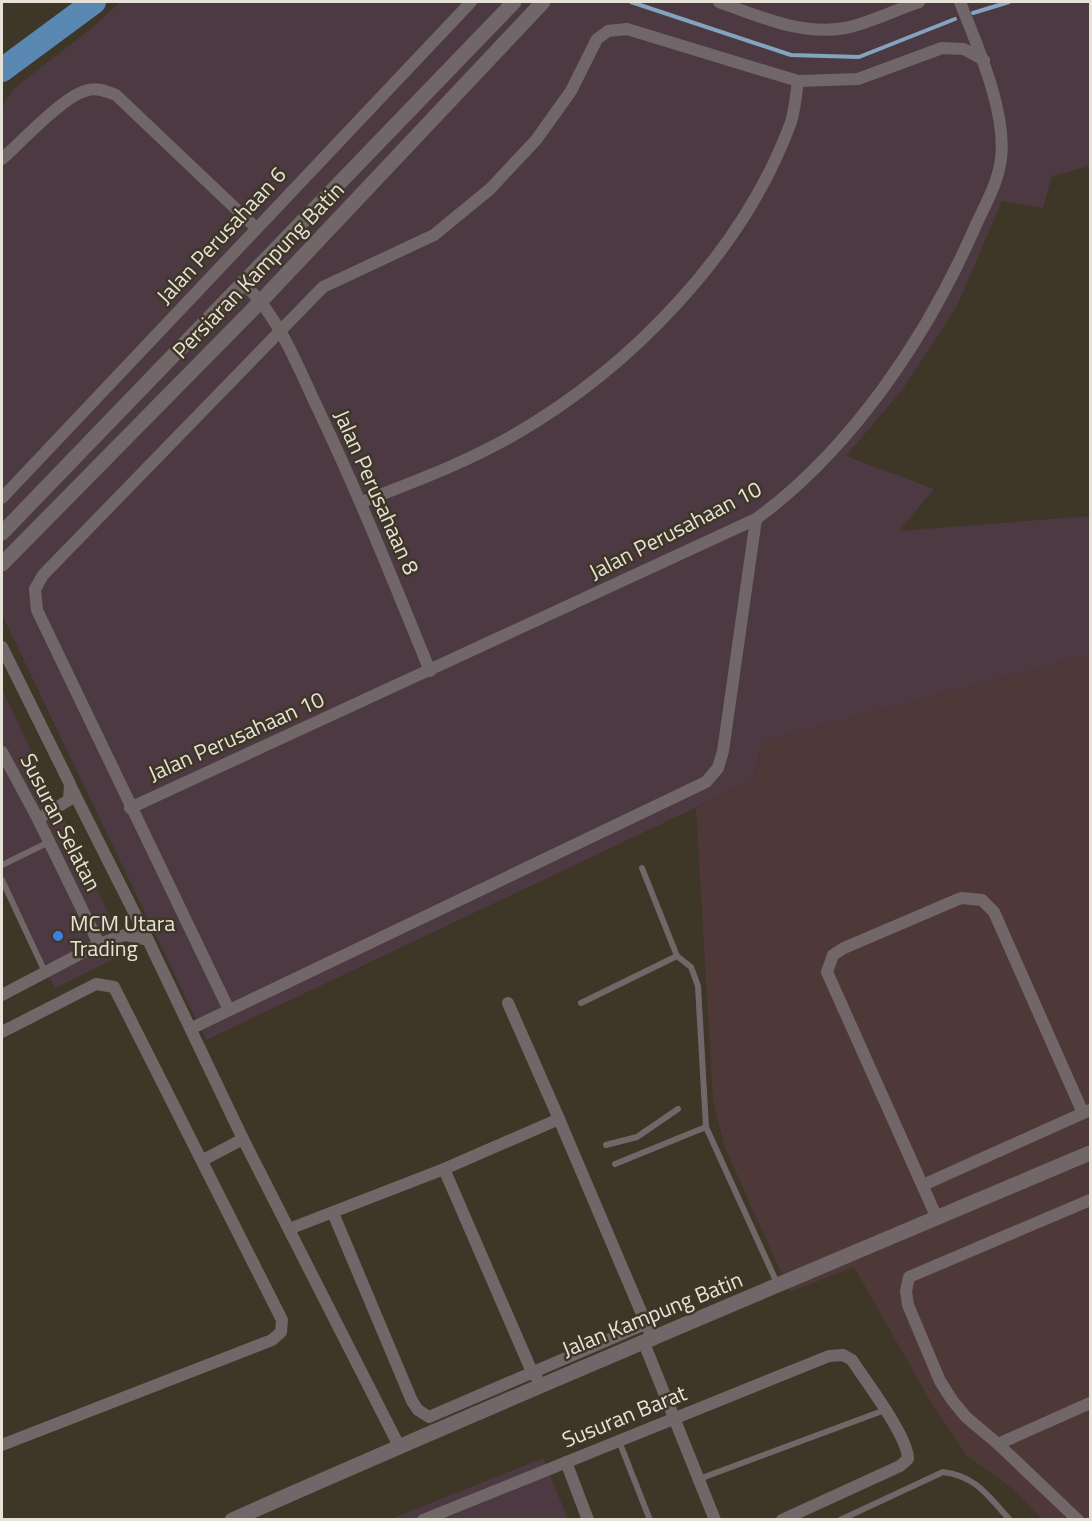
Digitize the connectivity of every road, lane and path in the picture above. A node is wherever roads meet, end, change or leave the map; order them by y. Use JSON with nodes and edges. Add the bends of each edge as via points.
{"nodes":[{"id":1,"x":471,"y":2,"type":"edge"},
{"id":2,"x":514,"y":2,"type":"edge"},
{"id":3,"x":543,"y":2,"type":"edge"},
{"id":4,"x":719,"y":2,"type":"edge"},
{"id":5,"x":919,"y":2,"type":"edge"},
{"id":6,"x":960,"y":2,"type":"edge"},
{"id":7,"x":984,"y":60,"type":"junction"},
{"id":8,"x":798,"y":81,"type":"junction"},
{"id":9,"x":2,"y":159,"type":"edge"},
{"id":10,"x":256,"y":228,"type":"junction"},
{"id":11,"x":244,"y":284,"type":"junction"},
{"id":12,"x":262,"y":300,"type":"junction"},
{"id":13,"x":281,"y":331,"type":"junction"},
{"id":14,"x":2,"y":498,"type":"edge"},
{"id":15,"x":362,"y":502,"type":"junction"},
{"id":16,"x":756,"y":519,"type":"junction"},
{"id":17,"x":2,"y":533,"type":"edge"},
{"id":18,"x":2,"y":564,"type":"edge"},
{"id":19,"x":2,"y":647,"type":"edge"},
{"id":20,"x":430,"y":671,"type":"junction"},
{"id":21,"x":2,"y":752,"type":"edge"},
{"id":22,"x":70,"y":784,"type":"junction"},
{"id":23,"x":130,"y":807,"type":"junction"},
{"id":24,"x":38,"y":819,"type":"junction"},
{"id":25,"x":50,"y":842,"type":"junction"},
{"id":26,"x":2,"y":865,"type":"edge"},
{"id":27,"x":642,"y":868,"type":"dead end"},
{"id":28,"x":2,"y":880,"type":"edge"},
{"id":29,"x":148,"y":940,"type":"junction"},
{"id":30,"x":99,"y":944,"type":"junction"},
{"id":31,"x":677,"y":956,"type":"junction"},
{"id":32,"x":46,"y":973,"type":"junction"},
{"id":33,"x":2,"y":995,"type":"edge"},
{"id":34,"x":508,"y":1003,"type":"dead end"},
{"id":35,"x":582,"y":1003,"type":"dead end"},
{"id":36,"x":229,"y":1010,"type":"junction"},
{"id":37,"x":192,"y":1028,"type":"junction"},
{"id":38,"x":2,"y":1032,"type":"edge"},
{"id":39,"x":678,"y":1109,"type":"dead end"},
{"id":40,"x":1087,"y":1111,"type":"edge"},
{"id":41,"x":559,"y":1119,"type":"junction"},
{"id":42,"x":706,"y":1127,"type":"junction"},
{"id":43,"x":637,"y":1137,"type":"junction"},
{"id":44,"x":243,"y":1139,"type":"junction"},
{"id":45,"x":606,"y":1145,"type":"dead end"},
{"id":46,"x":640,"y":1153,"type":"junction"},
{"id":47,"x":1090,"y":1153,"type":"edge"},
{"id":48,"x":203,"y":1160,"type":"junction"},
{"id":49,"x":615,"y":1164,"type":"dead end"},
{"id":50,"x":444,"y":1168,"type":"junction"},
{"id":51,"x":923,"y":1185,"type":"junction"},
{"id":52,"x":1090,"y":1200,"type":"edge"},
{"id":53,"x":333,"y":1213,"type":"junction"},
{"id":54,"x":937,"y":1218,"type":"junction"},
{"id":55,"x":289,"y":1229,"type":"junction"},
{"id":56,"x":779,"y":1287,"type":"junction"},
{"id":57,"x":645,"y":1324,"type":"junction"},
{"id":58,"x":648,"y":1342,"type":"junction"},
{"id":59,"x":537,"y":1378,"type":"junction"},
{"id":60,"x":1090,"y":1403,"type":"edge"},
{"id":61,"x":885,"y":1410,"type":"junction"},
{"id":62,"x":675,"y":1418,"type":"junction"},
{"id":63,"x":619,"y":1440,"type":"junction"},
{"id":64,"x":998,"y":1444,"type":"junction"},
{"id":65,"x":2,"y":1445,"type":"edge"},
{"id":66,"x":399,"y":1446,"type":"junction"},
{"id":67,"x":566,"y":1462,"type":"junction"},
{"id":68,"x":698,"y":1479,"type":"junction"},
{"id":69,"x":840,"y":1519,"type":"edge"},
{"id":70,"x":232,"y":1520,"type":"edge"},
{"id":71,"x":423,"y":1520,"type":"edge"},
{"id":72,"x":588,"y":1520,"type":"edge"},
{"id":73,"x":650,"y":1520,"type":"edge"},
{"id":74,"x":715,"y":1520,"type":"edge"},
{"id":75,"x":782,"y":1520,"type":"edge"},
{"id":76,"x":1010,"y":1520,"type":"edge"},
{"id":77,"x":1078,"y":1520,"type":"edge"}],
"edges":[{"from":1,"to":10,"type":"street","name":"Jalan Perusahaan 6"},
{"from":2,"to":11,"type":"street","name":"Persiaran Kampung Batin"},
{"from":3,"to":12,"type":"street","name":"Persiaran Kampung Batin"},
{"from":4,"to":5,"type":"street","via":[[786,26],[807,29],[843,28]]},
{"from":6,"to":7,"type":"street","name":"Jalan Perusahaan 10"},
{"from":7,"to":8,"type":"street","via":[[964,50],[942,48],[858,79]]},
{"from":7,"to":16,"type":"street","name":"Jalan Perusahaan 10","via":[[1002,138],[1001,159],[996,180],[959,265],[924,328],[833,452],[789,495]]},
{"from":8,"to":13,"type":"street","via":[[627,29],[608,32],[597,39],[571,91],[536,140],[490,189],[434,235],[323,287]]},
{"from":8,"to":15,"type":"street","via":[[792,119],[769,174],[725,246],[680,302],[571,398],[512,436],[427,477]]},
{"from":9,"to":10,"type":"street","via":[[75,94],[106,91],[116,95]]},
{"from":10,"to":14,"type":"street","name":"Jalan Perusahaan 6"},
{"from":11,"to":12,"type":"street","name":"Jalan Perusahaan 8"},
{"from":11,"to":17,"type":"street","name":"Persiaran Kampung Batin"},
{"from":12,"to":13,"type":"street","name":"Jalan Perusahaan 8"},
{"from":12,"to":18,"type":"street","name":"Persiaran Kampung Batin"},
{"from":13,"to":15,"type":"street","name":"Jalan Perusahaan 8"},
{"from":13,"to":23,"type":"street","via":[[42,575],[35,589],[37,610]]},
{"from":15,"to":20,"type":"street","name":"Jalan Perusahaan 8"},
{"from":16,"to":20,"type":"street","name":"Jalan Perusahaan 10"},
{"from":16,"to":36,"type":"street","via":[[723,751],[718,768],[706,782]]},
{"from":19,"to":22,"type":"street"},
{"from":20,"to":23,"type":"street","name":"Jalan Perusahaan 10"},
{"from":21,"to":24,"type":"street","name":"Susuran Selatan"},
{"from":22,"to":24,"type":"street","via":[[69,800]]},
{"from":22,"to":29,"type":"street"},
{"from":23,"to":36,"type":"street"},
{"from":24,"to":25,"type":"street","name":"Susuran Selatan"},
{"from":25,"to":26,"type":"lane"},
{"from":25,"to":30,"type":"street","name":"Susuran Selatan"},
{"from":27,"to":31,"type":"lane"},
{"from":28,"to":32,"type":"lane"},
{"from":29,"to":30,"type":"street","via":[[125,935]]},
{"from":29,"to":37,"type":"street"},
{"from":30,"to":32,"type":"street"},
{"from":31,"to":35,"type":"lane"},
{"from":31,"to":42,"type":"lane","via":[[691,967],[698,986]]},
{"from":32,"to":33,"type":"street"},
{"from":34,"to":41,"type":"street"},
{"from":36,"to":37,"type":"street"},
{"from":37,"to":44,"type":"street"},
{"from":38,"to":48,"type":"street","via":[[96,984],[114,987]]},
{"from":39,"to":43,"type":"lane"},
{"from":40,"to":51,"type":"street"},
{"from":40,"to":51,"type":"street","via":[[994,912],[982,900],[961,898],[844,948],[833,955],[827,972]]},
{"from":41,"to":50,"type":"street"},
{"from":41,"to":57,"type":"street"},
{"from":42,"to":46,"type":"lane"},
{"from":42,"to":56,"type":"lane"},
{"from":43,"to":45,"type":"lane"},
{"from":43,"to":46,"type":"lane"},
{"from":44,"to":48,"type":"street"},
{"from":44,"to":55,"type":"street"},
{"from":46,"to":49,"type":"lane"},
{"from":47,"to":54,"type":"street","name":"Jalan Kampung Batin"},
{"from":48,"to":65,"type":"street","via":[[282,1320],[281,1332],[272,1340]]},
{"from":50,"to":53,"type":"street"},
{"from":50,"to":59,"type":"street"},
{"from":51,"to":54,"type":"street"},
{"from":52,"to":64,"type":"street","via":[[909,1277],[908,1305],[940,1381],[966,1417]]},
{"from":53,"to":55,"type":"street"},
{"from":53,"to":59,"type":"street","via":[[418,1410],[429,1417]]},
{"from":54,"to":56,"type":"street","name":"Jalan Kampung Batin"},
{"from":55,"to":66,"type":"street"},
{"from":56,"to":58,"type":"street","name":"Jalan Kampung Batin"},
{"from":57,"to":58,"type":"street"},
{"from":57,"to":59,"type":"street"},
{"from":58,"to":59,"type":"street","name":"Jalan Kampung Batin"},
{"from":58,"to":62,"type":"street"},
{"from":59,"to":66,"type":"street","name":"Jalan Kampung Batin"},
{"from":60,"to":64,"type":"street"},
{"from":61,"to":62,"type":"street","name":"Susuran Barat","via":[[852,1360],[843,1355],[829,1356]]},
{"from":61,"to":68,"type":"lane"},
{"from":61,"to":75,"type":"street","via":[[908,1448],[908,1459]]},
{"from":62,"to":63,"type":"street","name":"Susuran Barat"},
{"from":62,"to":68,"type":"street"},
{"from":63,"to":67,"type":"street","name":"Susuran Barat"},
{"from":63,"to":73,"type":"lane"},
{"from":64,"to":77,"type":"street"},
{"from":66,"to":70,"type":"street","name":"Jalan Kampung Batin"},
{"from":67,"to":71,"type":"street","name":"Susuran Barat"},
{"from":67,"to":72,"type":"street"},
{"from":68,"to":74,"type":"street"},
{"from":69,"to":76,"type":"lane","via":[[943,1472],[961,1474],[973,1481]]}]}
